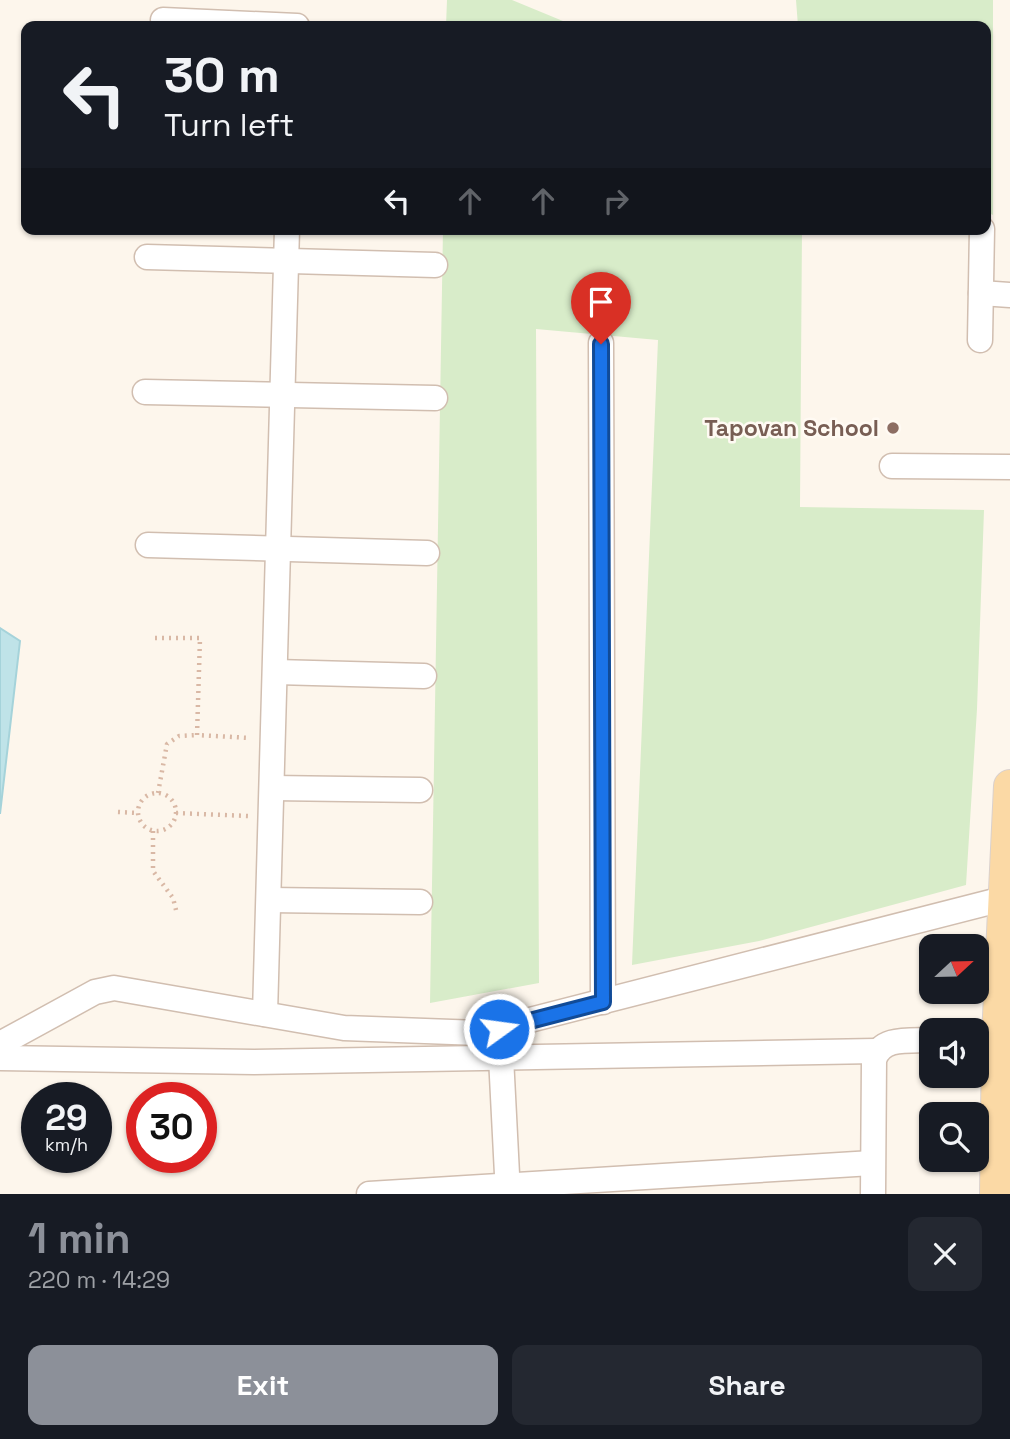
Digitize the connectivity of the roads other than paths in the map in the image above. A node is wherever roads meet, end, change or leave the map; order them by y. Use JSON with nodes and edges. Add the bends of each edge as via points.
{"nodes":[{"id":1,"x":213,"y":11,"type":"edge"},
{"id":2,"x":163,"y":20,"type":"dead end"},
{"id":3,"x":268,"y":21,"type":"edge"},
{"id":4,"x":287,"y":235,"type":"edge"},
{"id":5,"x":982,"y":235,"type":"edge"},
{"id":6,"x":147,"y":257,"type":"dead end"},
{"id":7,"x":286,"y":261,"type":"junction"},
{"id":8,"x":435,"y":265,"type":"dead end"},
{"id":9,"x":981,"y":293,"type":"junction"},
{"id":10,"x":1010,"y":295,"type":"edge"},
{"id":11,"x":980,"y":340,"type":"dead end"},
{"id":12,"x":601,"y":344,"type":"dead end"},
{"id":13,"x":145,"y":392,"type":"dead end"},
{"id":14,"x":282,"y":395,"type":"junction"},
{"id":15,"x":435,"y":398,"type":"dead end"},
{"id":16,"x":892,"y":466,"type":"dead end"},
{"id":17,"x":1010,"y":467,"type":"edge"},
{"id":18,"x":148,"y":545,"type":"dead end"},
{"id":19,"x":278,"y":548,"type":"junction"},
{"id":20,"x":427,"y":552,"type":"dead end"},
{"id":21,"x":276,"y":672,"type":"junction"},
{"id":22,"x":424,"y":676,"type":"dead end"},
{"id":23,"x":1010,"y":786,"type":"edge"},
{"id":24,"x":272,"y":788,"type":"junction"},
{"id":25,"x":420,"y":790,"type":"dead end"},
{"id":26,"x":1008,"y":897,"type":"edge"},
{"id":27,"x":269,"y":900,"type":"junction"},
{"id":28,"x":420,"y":902,"type":"dead end"},
{"id":29,"x":603,"y":1002,"type":"junction"},
{"id":30,"x":265,"y":1014,"type":"junction"},
{"id":31,"x":989,"y":1025,"type":"edge"},
{"id":32,"x":919,"y":1041,"type":"edge"},
{"id":33,"x":0,"y":1044,"type":"edge"},
{"id":34,"x":876,"y":1051,"type":"junction"},
{"id":35,"x":0,"y":1058,"type":"edge"},
{"id":36,"x":501,"y":1058,"type":"junction"},
{"id":37,"x":989,"y":1073,"type":"edge"},
{"id":38,"x":872,"y":1163,"type":"junction"},
{"id":39,"x":507,"y":1190,"type":"edge"},
{"id":40,"x":369,"y":1194,"type":"edge"},
{"id":41,"x":873,"y":1194,"type":"edge"},
{"id":42,"x":996,"y":1194,"type":"edge"}],
"edges":[{"from":1,"to":2,"type":"street"},
{"from":1,"to":3,"type":"street"},
{"from":4,"to":7,"type":"street"},
{"from":5,"to":9,"type":"street"},
{"from":6,"to":7,"type":"street"},
{"from":7,"to":8,"type":"street"},
{"from":7,"to":14,"type":"street"},
{"from":9,"to":10,"type":"street"},
{"from":9,"to":11,"type":"street"},
{"from":12,"to":29,"type":"street"},
{"from":13,"to":14,"type":"street"},
{"from":14,"to":15,"type":"street"},
{"from":14,"to":19,"type":"street"},
{"from":16,"to":17,"type":"street"},
{"from":18,"to":19,"type":"street"},
{"from":19,"to":20,"type":"street"},
{"from":19,"to":21,"type":"street"},
{"from":21,"to":22,"type":"street"},
{"from":21,"to":24,"type":"street"},
{"from":23,"to":26,"type":"main road"},
{"from":24,"to":25,"type":"street"},
{"from":24,"to":27,"type":"street"},
{"from":26,"to":29,"type":"street"},
{"from":26,"to":31,"type":"main road"},
{"from":27,"to":28,"type":"street"},
{"from":27,"to":30,"type":"street"},
{"from":29,"to":30,"type":"street","via":[[479,1033],[344,1028]]},
{"from":30,"to":33,"type":"street","via":[[114,988],[95,992]]},
{"from":32,"to":34,"type":"street","via":[[887,1042]]},
{"from":34,"to":36,"type":"street"},
{"from":34,"to":38,"type":"street"},
{"from":35,"to":36,"type":"street","via":[[254,1062]]},
{"from":36,"to":39,"type":"street"},
{"from":37,"to":42,"type":"main road"},
{"from":38,"to":39,"type":"street"},
{"from":38,"to":41,"type":"street"},
{"from":39,"to":40,"type":"street"}]}
